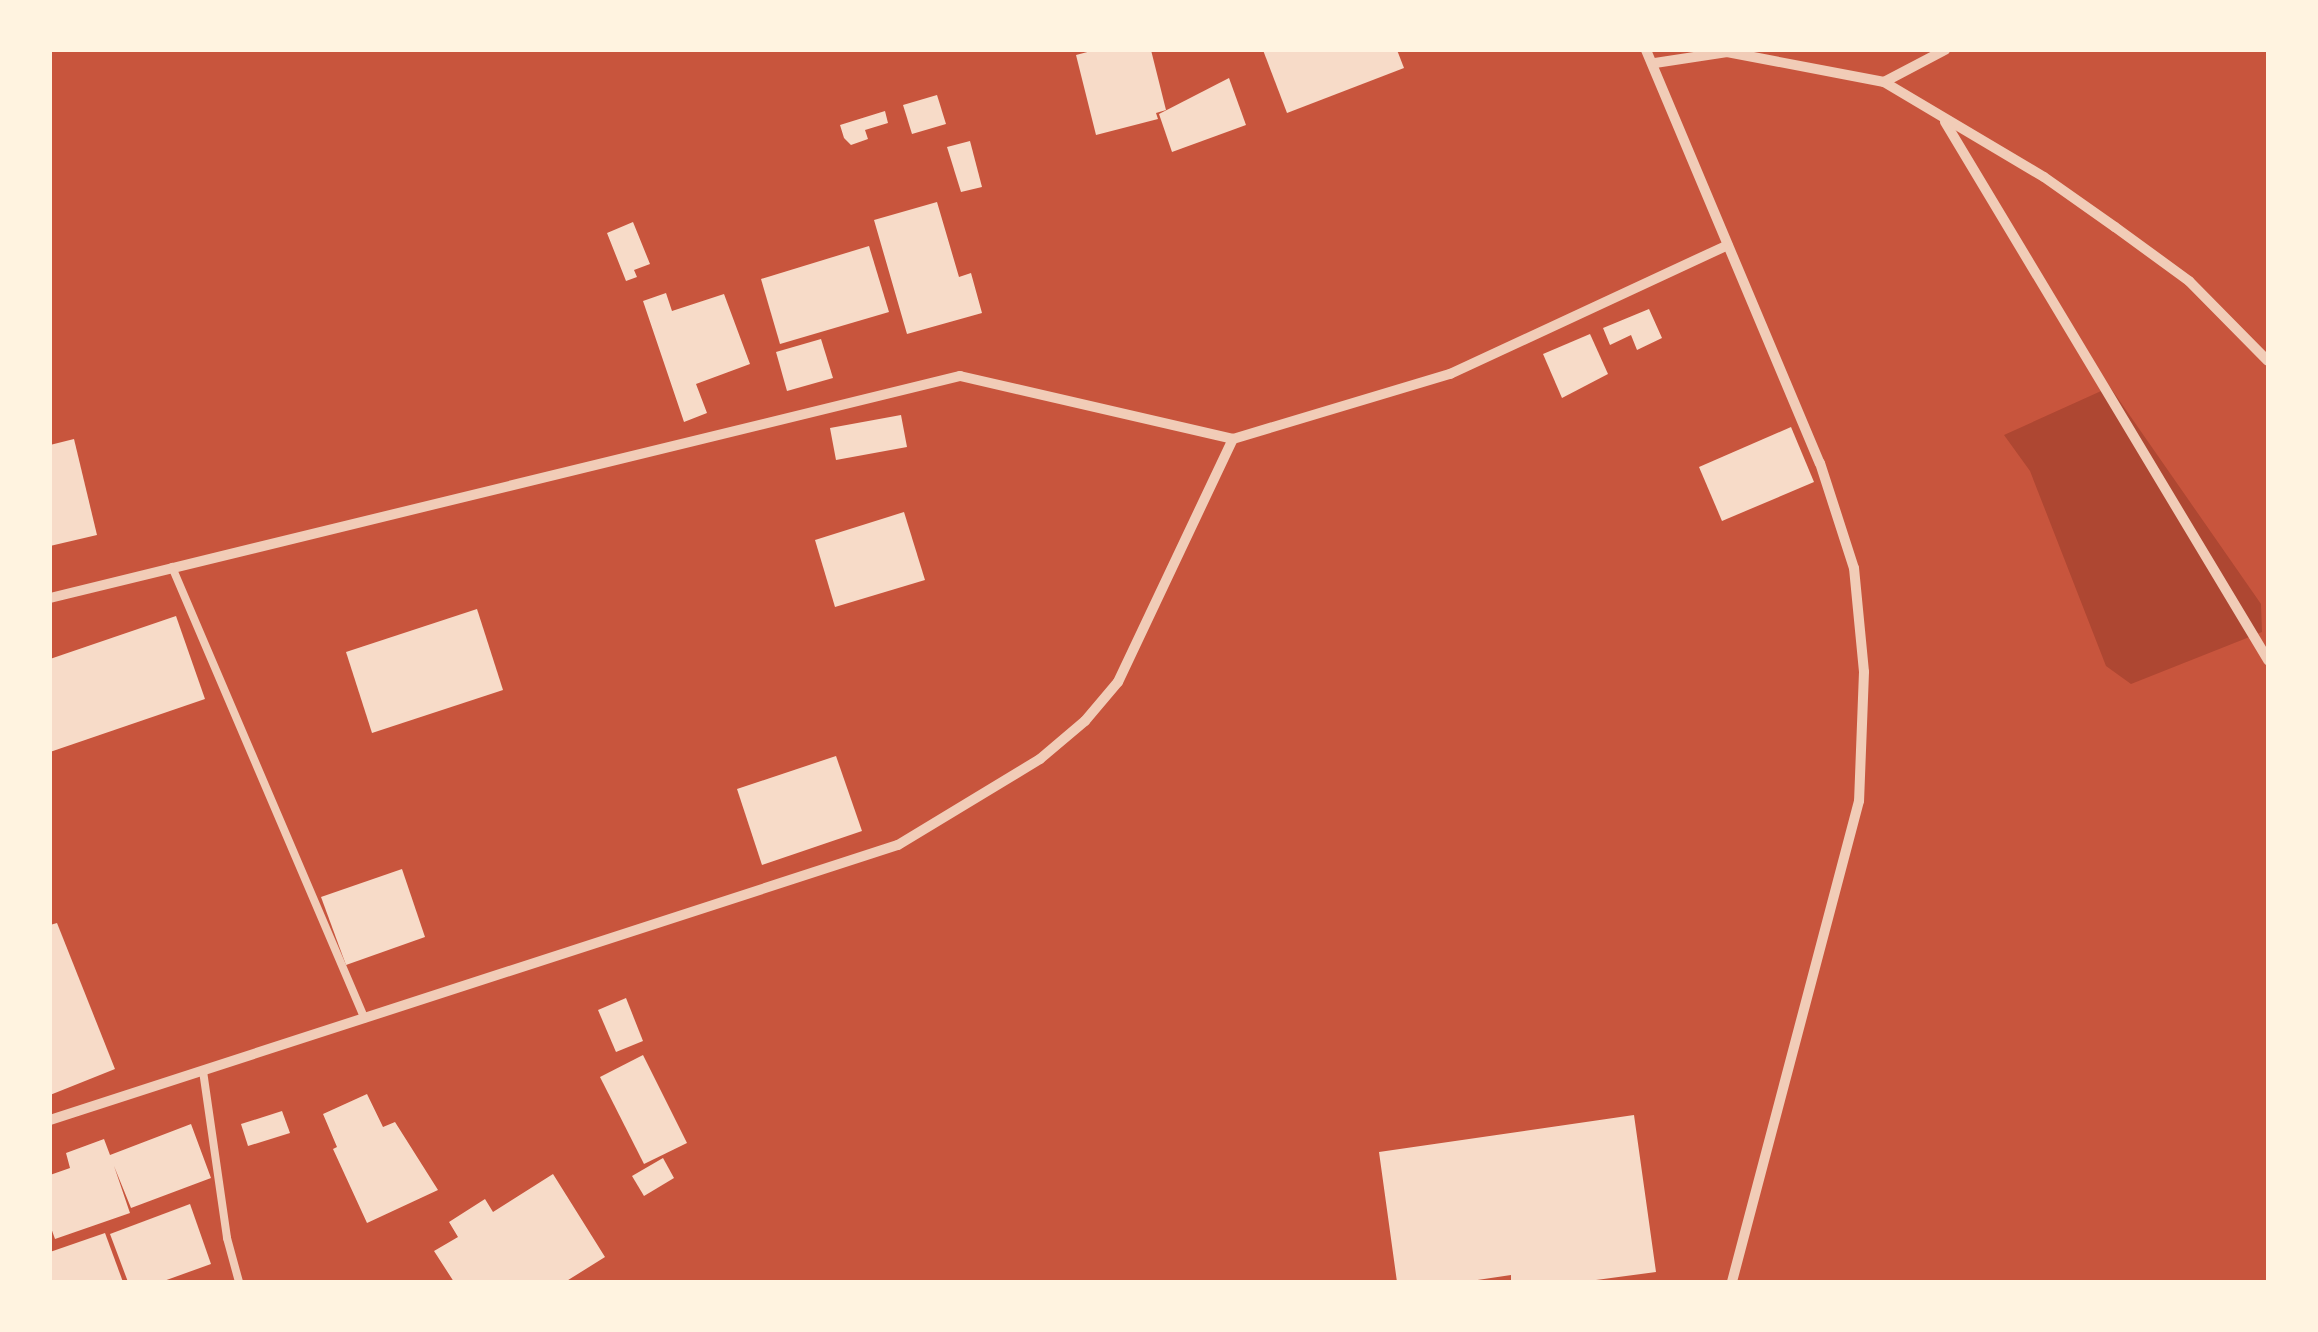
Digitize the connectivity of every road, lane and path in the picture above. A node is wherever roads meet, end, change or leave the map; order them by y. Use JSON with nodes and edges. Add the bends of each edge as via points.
{"nodes":[{"id":1,"x":1646,"y":50,"type":"edge"},
{"id":2,"x":1945,"y":50,"type":"edge"},
{"id":3,"x":1655,"y":63,"type":"junction"},
{"id":4,"x":1884,"y":82,"type":"junction"},
{"id":5,"x":1945,"y":121,"type":"junction"},
{"id":6,"x":1728,"y":245,"type":"junction"},
{"id":7,"x":2268,"y":361,"type":"edge"},
{"id":8,"x":1233,"y":439,"type":"junction"},
{"id":9,"x":172,"y":567,"type":"junction"},
{"id":10,"x":50,"y":598,"type":"edge"},
{"id":11,"x":2268,"y":660,"type":"edge"},
{"id":12,"x":365,"y":1020,"type":"junction"},
{"id":13,"x":202,"y":1071,"type":"junction"},
{"id":14,"x":50,"y":1120,"type":"edge"},
{"id":15,"x":239,"y":1282,"type":"edge"},
{"id":16,"x":1732,"y":1282,"type":"edge"}],
"edges":[{"from":1,"to":3,"type":"street"},
{"from":2,"to":4,"type":"street"},
{"from":3,"to":4,"type":"street","via":[[1727,52]]},
{"from":3,"to":6,"type":"street"},
{"from":4,"to":5,"type":"street"},
{"from":5,"to":7,"type":"street","via":[[2044,177],[2189,281]]},
{"from":5,"to":11,"type":"street"},
{"from":6,"to":8,"type":"street","via":[[1450,374]]},
{"from":6,"to":16,"type":"street","via":[[1820,463],[1854,568],[1864,672],[1858,801]]},
{"from":8,"to":9,"type":"street","via":[[960,376]]},
{"from":8,"to":12,"type":"street","via":[[1118,682],[1040,759],[898,845]]},
{"from":9,"to":10,"type":"street"},
{"from":9,"to":12,"type":"lane"},
{"from":12,"to":13,"type":"street"},
{"from":13,"to":14,"type":"street"},
{"from":13,"to":15,"type":"lane","via":[[226,1238]]}]}
